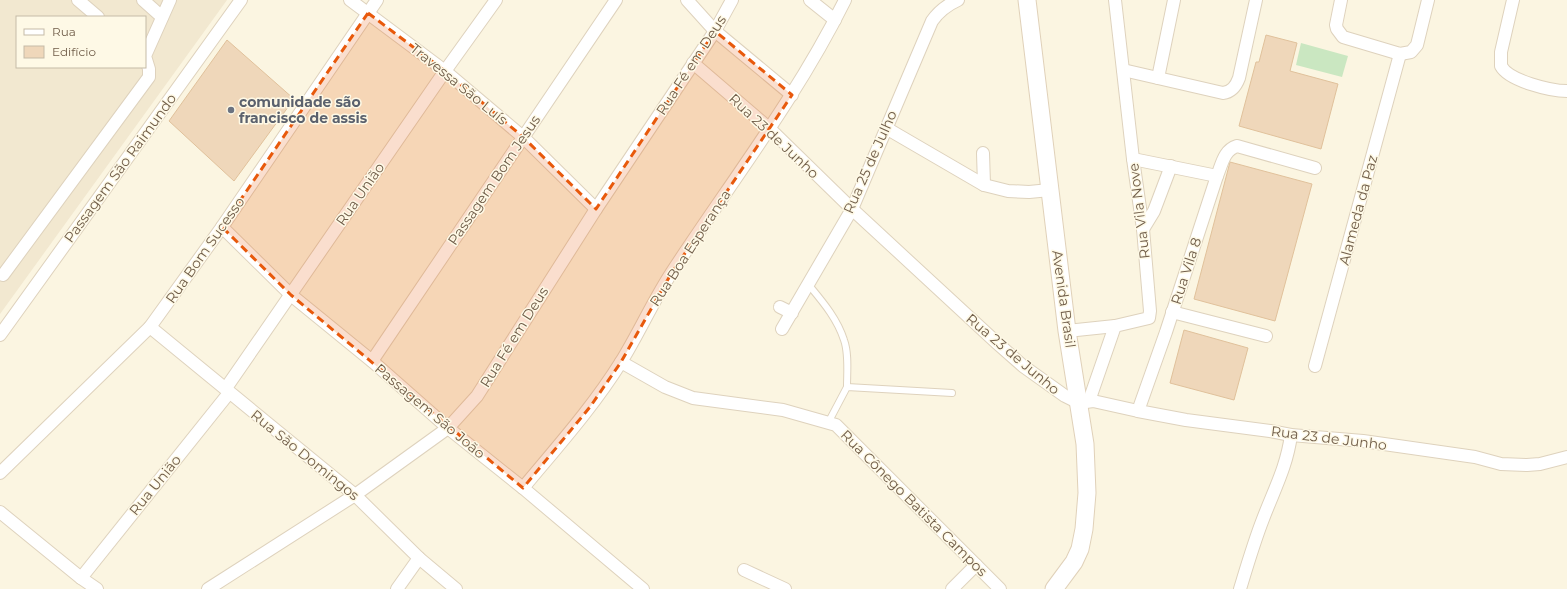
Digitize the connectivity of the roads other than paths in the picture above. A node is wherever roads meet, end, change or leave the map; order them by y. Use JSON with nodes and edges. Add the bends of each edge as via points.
{"nodes":[{"id":1,"x":78,"y":0,"type":"edge"},
{"id":2,"x":143,"y":0,"type":"edge"},
{"id":3,"x":170,"y":0,"type":"edge"},
{"id":4,"x":240,"y":0,"type":"edge"},
{"id":5,"x":350,"y":0,"type":"edge"},
{"id":6,"x":377,"y":0,"type":"edge"},
{"id":7,"x":496,"y":0,"type":"edge"},
{"id":8,"x":616,"y":0,"type":"edge"},
{"id":9,"x":687,"y":0,"type":"edge"},
{"id":10,"x":732,"y":0,"type":"edge"},
{"id":11,"x":810,"y":0,"type":"edge"},
{"id":12,"x":845,"y":0,"type":"edge"},
{"id":13,"x":958,"y":0,"type":"edge"},
{"id":14,"x":1027,"y":0,"type":"edge"},
{"id":15,"x":1115,"y":0,"type":"edge"},
{"id":16,"x":1174,"y":0,"type":"edge"},
{"id":17,"x":1256,"y":0,"type":"edge"},
{"id":18,"x":1341,"y":0,"type":"edge"},
{"id":19,"x":1428,"y":0,"type":"edge"},
{"id":20,"x":1513,"y":0,"type":"edge"},
{"id":21,"x":368,"y":13,"type":"junction"},
{"id":22,"x":97,"y":16,"type":"edge"},
{"id":23,"x":162,"y":16,"type":"junction"},
{"id":24,"x":835,"y":20,"type":"junction"},
{"id":25,"x":715,"y":31,"type":"junction"},
{"id":26,"x":146,"y":54,"type":"edge"},
{"id":27,"x":1400,"y":54,"type":"junction"},
{"id":28,"x":146,"y":59,"type":"edge"},
{"id":29,"x":693,"y":63,"type":"junction"},
{"id":30,"x":1123,"y":70,"type":"junction"},
{"id":31,"x":445,"y":71,"type":"junction"},
{"id":32,"x":1158,"y":78,"type":"junction"},
{"id":33,"x":1567,"y":91,"type":"edge"},
{"id":34,"x":792,"y":95,"type":"junction"},
{"id":35,"x":886,"y":128,"type":"junction"},
{"id":36,"x":770,"y":129,"type":"junction"},
{"id":37,"x":523,"y":137,"type":"junction"},
{"id":38,"x":983,"y":153,"type":"dead end"},
{"id":39,"x":1133,"y":159,"type":"junction"},
{"id":40,"x":1171,"y":166,"type":"junction"},
{"id":41,"x":1315,"y":168,"type":"dead end"},
{"id":42,"x":1217,"y":176,"type":"junction"},
{"id":43,"x":984,"y":185,"type":"junction"},
{"id":44,"x":1050,"y":190,"type":"junction"},
{"id":45,"x":596,"y":209,"type":"junction"},
{"id":46,"x":852,"y":209,"type":"junction"},
{"id":47,"x":222,"y":227,"type":"junction"},
{"id":48,"x":1143,"y":229,"type":"junction"},
{"id":49,"x":2,"y":275,"type":"dead end"},
{"id":50,"x":808,"y":284,"type":"junction"},
{"id":51,"x":291,"y":295,"type":"junction"},
{"id":52,"x":780,"y":307,"type":"dead end"},
{"id":53,"x":792,"y":313,"type":"junction"},
{"id":54,"x":1149,"y":318,"type":"junction"},
{"id":55,"x":1170,"y":318,"type":"junction"},
{"id":56,"x":1115,"y":326,"type":"junction"},
{"id":57,"x":150,"y":327,"type":"junction"},
{"id":58,"x":782,"y":329,"type":"dead end"},
{"id":59,"x":1068,"y":331,"type":"junction"},
{"id":60,"x":0,"y":336,"type":"edge"},
{"id":61,"x":1266,"y":336,"type":"dead end"},
{"id":62,"x":372,"y":361,"type":"junction"},
{"id":63,"x":621,"y":362,"type":"junction"},
{"id":64,"x":1315,"y":366,"type":"dead end"},
{"id":65,"x":847,"y":387,"type":"junction"},
{"id":66,"x":227,"y":390,"type":"junction"},
{"id":67,"x":952,"y":393,"type":"dead end"},
{"id":68,"x":1084,"y":402,"type":"junction"},
{"id":69,"x":1138,"y":411,"type":"junction"},
{"id":70,"x":828,"y":423,"type":"junction"},
{"id":71,"x":448,"y":428,"type":"junction"},
{"id":72,"x":1292,"y":435,"type":"junction"},
{"id":73,"x":1567,"y":457,"type":"edge"},
{"id":74,"x":0,"y":473,"type":"edge"},
{"id":75,"x":523,"y":488,"type":"junction"},
{"id":76,"x":355,"y":495,"type":"junction"},
{"id":77,"x":0,"y":512,"type":"edge"},
{"id":78,"x":419,"y":558,"type":"junction"},
{"id":79,"x":976,"y":565,"type":"junction"},
{"id":80,"x":744,"y":570,"type":"dead end"},
{"id":81,"x":81,"y":578,"type":"junction"},
{"id":82,"x":97,"y":589,"type":"edge"},
{"id":83,"x":208,"y":589,"type":"edge"},
{"id":84,"x":397,"y":589,"type":"edge"},
{"id":85,"x":456,"y":589,"type":"edge"},
{"id":86,"x":643,"y":589,"type":"edge"},
{"id":87,"x":785,"y":589,"type":"edge"},
{"id":88,"x":952,"y":589,"type":"edge"},
{"id":89,"x":1000,"y":589,"type":"edge"},
{"id":90,"x":1054,"y":589,"type":"edge"},
{"id":91,"x":1240,"y":589,"type":"edge"}],
"edges":[{"from":1,"to":22,"type":"street"},
{"from":2,"to":23,"type":"street"},
{"from":3,"to":23,"type":"street"},
{"from":4,"to":60,"type":"street","name":"Passagem São Raimundo"},
{"from":5,"to":21,"type":"street","name":"Travessa São Luís"},
{"from":6,"to":21,"type":"street","name":"Rua Bom Sucesso"},
{"from":7,"to":31,"type":"street","name":"Rua União"},
{"from":8,"to":37,"type":"street","name":"Passagem Bom Jesus"},
{"from":9,"to":25,"type":"street"},
{"from":10,"to":25,"type":"street","name":"Rua Fé em Deus"},
{"from":11,"to":24,"type":"street"},
{"from":12,"to":24,"type":"street","name":"Rua Boa Esperança"},
{"from":13,"to":35,"type":"street","name":"Rua 25 de Julho","via":[[944,7],[932,21]]},
{"from":14,"to":44,"type":"main road","name":"Avenida Brasil"},
{"from":15,"to":30,"type":"street","name":"Rua Vila Nove"},
{"from":16,"to":32,"type":"street"},
{"from":17,"to":32,"type":"street","via":[[1238,81],[1231,90],[1223,93]]},
{"from":18,"to":27,"type":"street","via":[[1336,25],[1343,37]]},
{"from":19,"to":27,"type":"street","via":[[1417,45],[1411,52]]},
{"from":20,"to":33,"type":"street","via":[[1500,60],[1503,70],[1531,83]]},
{"from":21,"to":31,"type":"street","name":"Travessa São Luís"},
{"from":21,"to":47,"type":"street","name":"Rua Bom Sucesso"},
{"from":23,"to":26,"type":"street"},
{"from":24,"to":34,"type":"street","name":"Rua Boa Esperança"},
{"from":25,"to":29,"type":"street","name":"Rua Fé em Deus"},
{"from":25,"to":34,"type":"street"},
{"from":27,"to":64,"type":"street","name":"Alameda da Paz"},
{"from":28,"to":49,"type":"street","via":[[150,69],[149,77]]},
{"from":29,"to":36,"type":"street","name":"Rua 23 de Junho"},
{"from":29,"to":45,"type":"street","name":"Rua Fé em Deus"},
{"from":30,"to":32,"type":"street"},
{"from":30,"to":39,"type":"street","name":"Rua Vila Nove"},
{"from":31,"to":37,"type":"street","name":"Travessa São Luís"},
{"from":31,"to":51,"type":"street","name":"Rua União"},
{"from":34,"to":36,"type":"street","name":"Rua Boa Esperança"},
{"from":35,"to":43,"type":"street"},
{"from":35,"to":46,"type":"street","name":"Rua 25 de Julho"},
{"from":36,"to":46,"type":"street","name":"Rua 23 de Junho"},
{"from":36,"to":63,"type":"street","name":"Rua Boa Esperança","via":[[671,274]]},
{"from":37,"to":45,"type":"street","name":"Travessa São Luís"},
{"from":37,"to":62,"type":"street","name":"Passagem Bom Jesus"},
{"from":38,"to":43,"type":"street"},
{"from":39,"to":40,"type":"street"},
{"from":39,"to":48,"type":"street","name":"Rua Vila Nove"},
{"from":40,"to":42,"type":"street"},
{"from":40,"to":48,"type":"street","via":[[1154,211]]},
{"from":41,"to":42,"type":"street","name":"Rua Vila 8","via":[[1237,146],[1226,152]]},
{"from":42,"to":55,"type":"street","name":"Rua Vila 8"},
{"from":43,"to":44,"type":"street","via":[[1008,191]]},
{"from":44,"to":59,"type":"main road","name":"Avenida Brasil"},
{"from":45,"to":71,"type":"street","name":"Rua Fé em Deus","via":[[477,396]]},
{"from":46,"to":50,"type":"street","name":"Rua 25 de Julho"},
{"from":46,"to":68,"type":"street","name":"Rua 23 de Junho","via":[[1023,366],[1064,396]]},
{"from":47,"to":51,"type":"street","name":"Passagem São João"},
{"from":47,"to":57,"type":"street","name":"Rua Bom Sucesso"},
{"from":48,"to":54,"type":"street","name":"Rua Vila Nove"},
{"from":50,"to":53,"type":"street","name":"Rua 25 de Julho"},
{"from":50,"to":65,"type":"lane","via":[[825,305],[844,340]]},
{"from":51,"to":62,"type":"street","name":"Passagem São João"},
{"from":51,"to":66,"type":"street","name":"Rua União"},
{"from":52,"to":53,"type":"street"},
{"from":53,"to":58,"type":"street","name":"Rua 25 de Julho"},
{"from":54,"to":55,"type":"street"},
{"from":54,"to":56,"type":"street"},
{"from":55,"to":61,"type":"street"},
{"from":55,"to":69,"type":"street","name":"Rua Vila 8"},
{"from":56,"to":59,"type":"street"},
{"from":56,"to":68,"type":"street"},
{"from":57,"to":66,"type":"street","name":"Rua São Domingos"},
{"from":57,"to":74,"type":"street","name":"Rua Bom Sucesso"},
{"from":59,"to":68,"type":"main road","name":"Avenida Brasil"},
{"from":62,"to":71,"type":"street","name":"Passagem São João"},
{"from":63,"to":70,"type":"street","name":"Rua Cônego Batista Campos","via":[[664,387],[693,398],[783,410]]},
{"from":63,"to":75,"type":"street","name":"Rua Boa Esperança","via":[[590,408]]},
{"from":65,"to":67,"type":"lane"},
{"from":65,"to":70,"type":"lane"},
{"from":66,"to":76,"type":"street","name":"Rua São Domingos"},
{"from":66,"to":81,"type":"street","name":"Rua União"},
{"from":68,"to":69,"type":"street","name":"Rua 23 de Junho"},
{"from":68,"to":90,"type":"main road","name":"Avenida Brasil","via":[[1088,493],[1084,529],[1074,562]]},
{"from":69,"to":72,"type":"street","name":"Rua 23 de Junho"},
{"from":70,"to":79,"type":"street","name":"Rua Cônego Batista Campos","via":[[836,424]]},
{"from":71,"to":75,"type":"street","name":"Passagem São João"},
{"from":71,"to":76,"type":"street","name":"Rua Fé em Deus"},
{"from":72,"to":73,"type":"street","name":"Rua 23 de Junho","via":[[1363,441],[1513,465],[1540,464]]},
{"from":72,"to":91,"type":"street","via":[[1284,468],[1263,519]]},
{"from":75,"to":86,"type":"street","name":"Passagem São João"},
{"from":76,"to":78,"type":"street","name":"Rua São Domingos"},
{"from":76,"to":83,"type":"street","name":"Rua Fé em Deus"},
{"from":77,"to":81,"type":"street"},
{"from":78,"to":84,"type":"street"},
{"from":78,"to":85,"type":"street","name":"Rua São Domingos"},
{"from":79,"to":88,"type":"street"},
{"from":79,"to":89,"type":"street","name":"Rua Cônego Batista Campos"},
{"from":80,"to":87,"type":"street"},
{"from":81,"to":82,"type":"street"}]}
